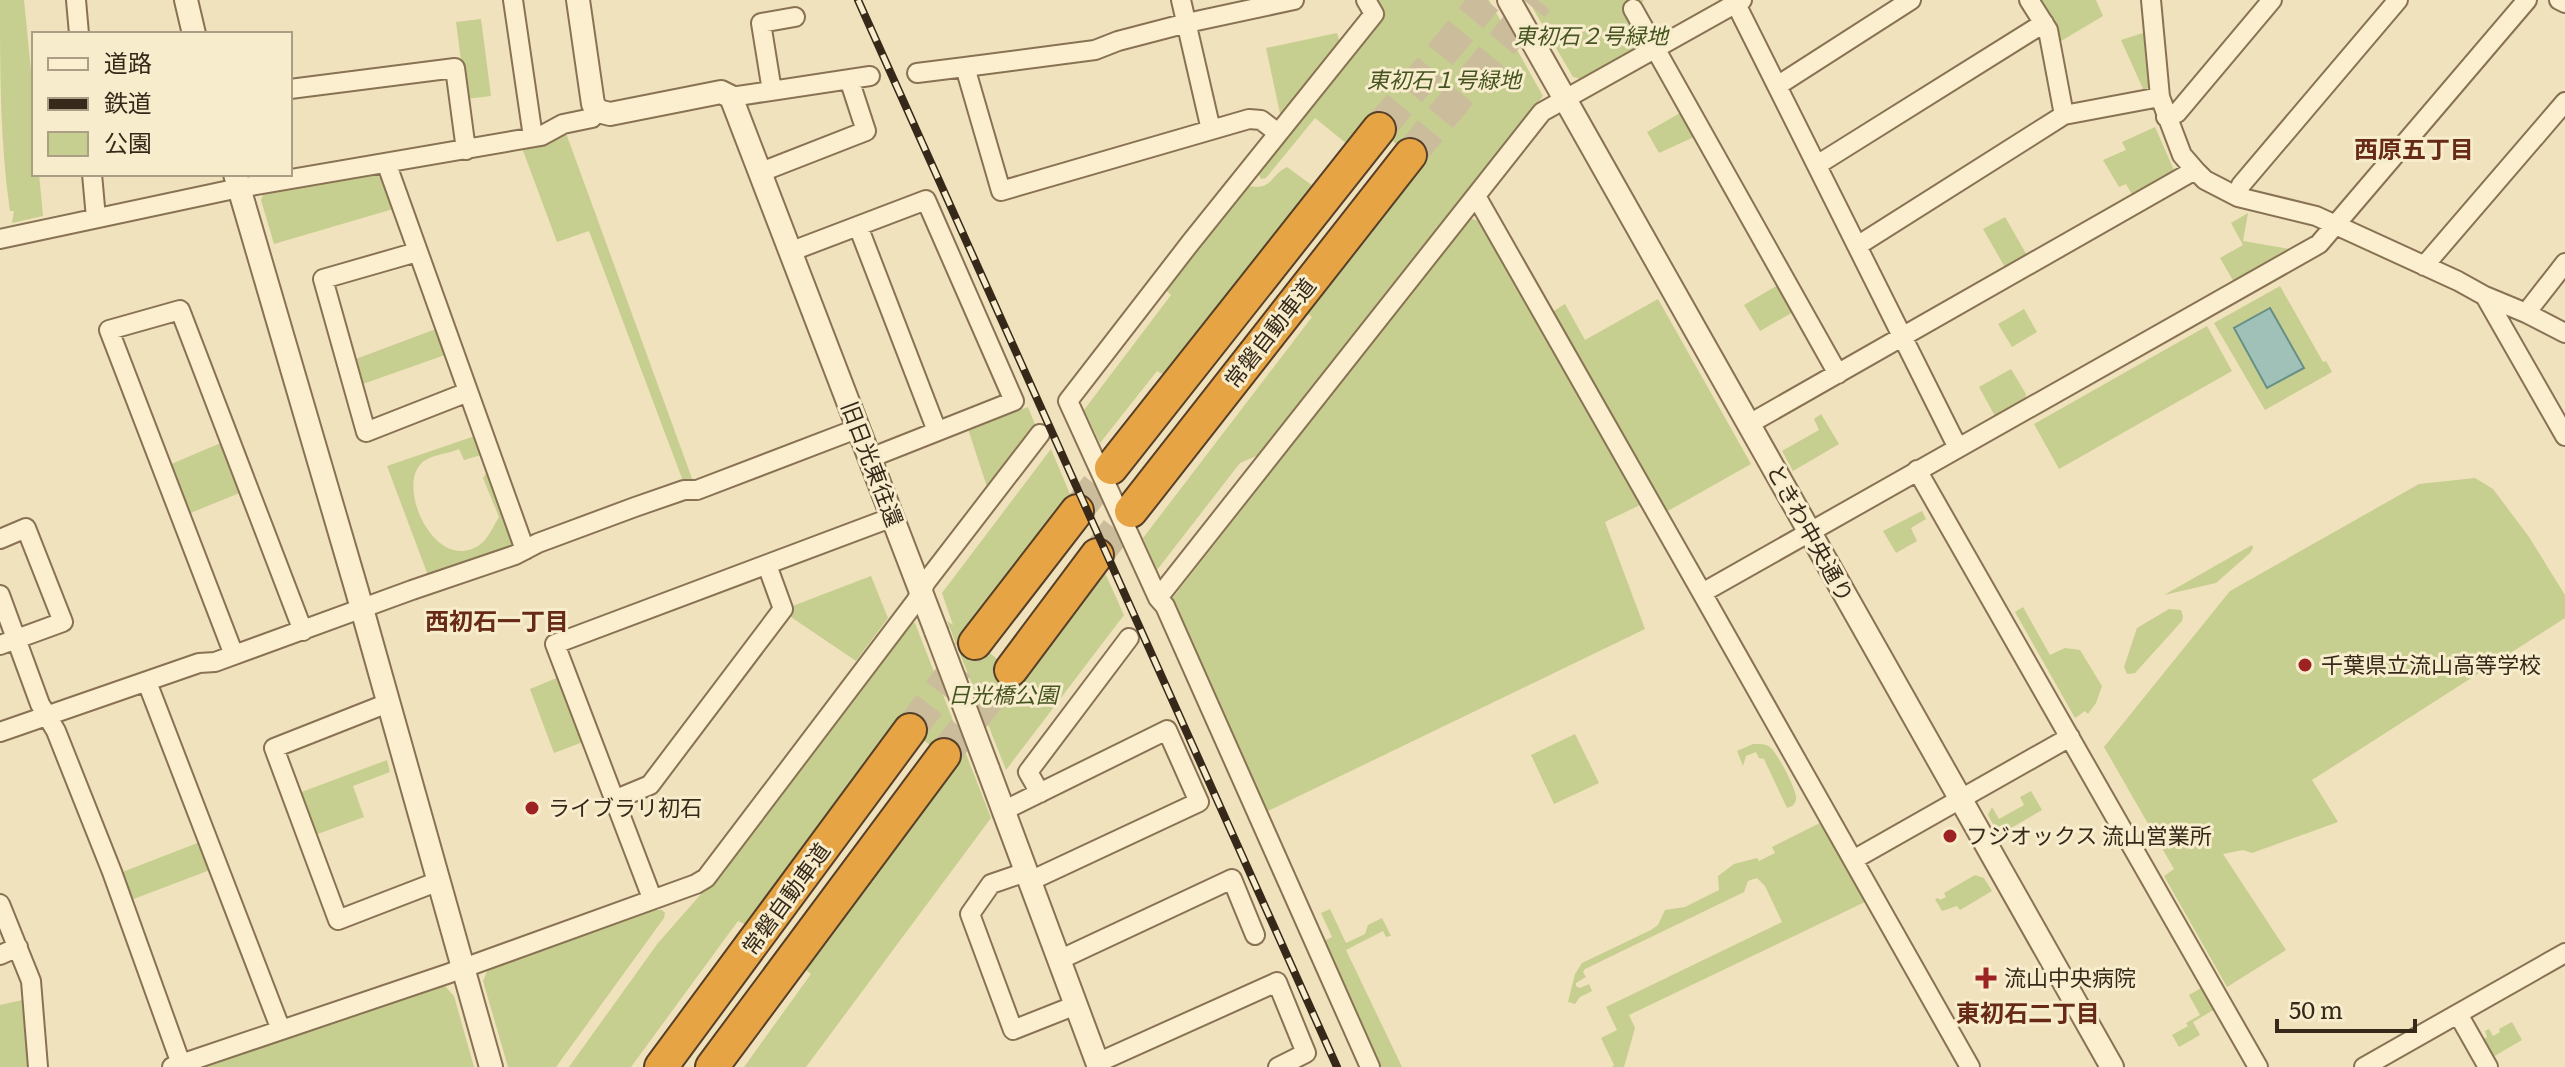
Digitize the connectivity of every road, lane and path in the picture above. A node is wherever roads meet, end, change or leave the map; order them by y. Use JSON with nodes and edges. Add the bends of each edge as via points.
{"nodes":[{"id":1,"x":76,"y":0,"type":"edge"},
{"id":2,"x":186,"y":0,"type":"edge"},
{"id":3,"x":513,"y":0,"type":"edge"},
{"id":4,"x":578,"y":0,"type":"edge"},
{"id":5,"x":1181,"y":0,"type":"edge"},
{"id":6,"x":1294,"y":0,"type":"edge"},
{"id":7,"x":1366,"y":0,"type":"edge"},
{"id":8,"x":1509,"y":0,"type":"edge"},
{"id":9,"x":1911,"y":0,"type":"edge"},
{"id":10,"x":2029,"y":0,"type":"edge"},
{"id":11,"x":2151,"y":0,"type":"edge"},
{"id":12,"x":2272,"y":0,"type":"edge"},
{"id":13,"x":2398,"y":0,"type":"edge"},
{"id":14,"x":2527,"y":0,"type":"edge"},
{"id":15,"x":2559,"y":0,"type":"edge"},
{"id":16,"x":1737,"y":1,"type":"edge"},
{"id":17,"x":2565,"y":3,"type":"edge"},
{"id":18,"x":1633,"y":9,"type":"dead end"},
{"id":19,"x":795,"y":17,"type":"dead end"},
{"id":20,"x":1187,"y":23,"type":"junction"},
{"id":21,"x":2044,"y":23,"type":"junction"},
{"id":22,"x":79,"y":32,"type":"edge"},
{"id":23,"x":194,"y":32,"type":"edge"},
{"id":24,"x":1655,"y":49,"type":"junction"},
{"id":25,"x":965,"y":67,"type":"junction"},
{"id":26,"x":917,"y":73,"type":"dead end"},
{"id":27,"x":870,"y":76,"type":"dead end"},
{"id":28,"x":849,"y":79,"type":"junction"},
{"id":29,"x":1777,"y":86,"type":"junction"},
{"id":30,"x":292,"y":89,"type":"edge"},
{"id":31,"x":772,"y":91,"type":"junction"},
{"id":32,"x":731,"y":97,"type":"junction"},
{"id":33,"x":2160,"y":97,"type":"junction"},
{"id":34,"x":1565,"y":100,"type":"junction"},
{"id":35,"x":2565,"y":102,"type":"edge"},
{"id":36,"x":598,"y":111,"type":"junction"},
{"id":37,"x":2064,"y":115,"type":"junction"},
{"id":38,"x":2166,"y":117,"type":"junction"},
{"id":39,"x":1379,"y":129,"type":"tunnel mouth"},
{"id":40,"x":1211,"y":130,"type":"junction"},
{"id":41,"x":1278,"y":133,"type":"junction"},
{"id":42,"x":533,"y":137,"type":"junction"},
{"id":43,"x":466,"y":150,"type":"junction"},
{"id":44,"x":1410,"y":155,"type":"tunnel mouth"},
{"id":45,"x":387,"y":165,"type":"junction"},
{"id":46,"x":1817,"y":165,"type":"junction"},
{"id":47,"x":2195,"y":170,"type":"junction"},
{"id":48,"x":761,"y":172,"type":"junction"},
{"id":49,"x":292,"y":174,"type":"edge"},
{"id":50,"x":92,"y":176,"type":"edge"},
{"id":51,"x":276,"y":176,"type":"edge"},
{"id":52,"x":237,"y":181,"type":"edge"},
{"id":53,"x":1476,"y":196,"type":"junction"},
{"id":54,"x":2238,"y":197,"type":"junction"},
{"id":55,"x":96,"y":218,"type":"junction"},
{"id":56,"x":2333,"y":224,"type":"junction"},
{"id":57,"x":858,"y":226,"type":"junction"},
{"id":58,"x":0,"y":239,"type":"edge"},
{"id":59,"x":1857,"y":246,"type":"junction"},
{"id":60,"x":792,"y":251,"type":"junction"},
{"id":61,"x":417,"y":252,"type":"junction"},
{"id":62,"x":2565,"y":263,"type":"edge"},
{"id":63,"x":2424,"y":266,"type":"junction"},
{"id":64,"x":2485,"y":296,"type":"junction"},
{"id":65,"x":2526,"y":313,"type":"junction"},
{"id":66,"x":2565,"y":333,"type":"edge"},
{"id":67,"x":1901,"y":338,"type":"junction"},
{"id":68,"x":1838,"y":374,"type":"junction"},
{"id":69,"x":468,"y":392,"type":"junction"},
{"id":70,"x":1749,"y":424,"type":"junction"},
{"id":71,"x":859,"y":428,"type":"junction"},
{"id":72,"x":937,"y":431,"type":"junction"},
{"id":73,"x":1040,"y":434,"type":"dead end"},
{"id":74,"x":2565,"y":436,"type":"edge"},
{"id":75,"x":1958,"y":448,"type":"junction"},
{"id":76,"x":870,"y":458,"type":"junction"},
{"id":77,"x":1111,"y":468,"type":"tunnel mouth"},
{"id":78,"x":1917,"y":470,"type":"junction"},
{"id":79,"x":1077,"y":511,"type":"tunnel mouth"},
{"id":80,"x":1131,"y":511,"type":"tunnel mouth"},
{"id":81,"x":893,"y":517,"type":"junction"},
{"id":82,"x":1809,"y":531,"type":"junction"},
{"id":83,"x":0,"y":539,"type":"edge"},
{"id":84,"x":525,"y":550,"type":"junction"},
{"id":85,"x":1097,"y":555,"type":"tunnel mouth"},
{"id":86,"x":767,"y":565,"type":"junction"},
{"id":87,"x":921,"y":592,"type":"junction"},
{"id":88,"x":1702,"y":593,"type":"junction"},
{"id":89,"x":0,"y":595,"type":"edge"},
{"id":90,"x":1158,"y":598,"type":"junction"},
{"id":91,"x":362,"y":609,"type":"junction"},
{"id":92,"x":303,"y":631,"type":"junction"},
{"id":93,"x":1129,"y":638,"type":"dead end"},
{"id":94,"x":8,"y":642,"type":"edge"},
{"id":95,"x":975,"y":643,"type":"tunnel mouth"},
{"id":96,"x":234,"y":655,"type":"junction"},
{"id":97,"x":1011,"y":670,"type":"tunnel mouth"},
{"id":98,"x":147,"y":682,"type":"junction"},
{"id":99,"x":388,"y":703,"type":"junction"},
{"id":100,"x":48,"y":716,"type":"junction"},
{"id":101,"x":910,"y":730,"type":"tunnel mouth"},
{"id":102,"x":0,"y":732,"type":"edge"},
{"id":103,"x":2070,"y":737,"type":"junction"},
{"id":104,"x":944,"y":755,"type":"tunnel mouth"},
{"id":105,"x":1040,"y":793,"type":"junction"},
{"id":106,"x":614,"y":800,"type":"junction"},
{"id":107,"x":1961,"y":800,"type":"junction"},
{"id":108,"x":1003,"y":811,"type":"junction"},
{"id":109,"x":1853,"y":860,"type":"junction"},
{"id":110,"x":1028,"y":876,"type":"junction"},
{"id":111,"x":439,"y":881,"type":"junction"},
{"id":112,"x":652,"y":898,"type":"junction"},
{"id":113,"x":0,"y":904,"type":"edge"},
{"id":114,"x":1255,"y":935,"type":"dead end"},
{"id":115,"x":18,"y":947,"type":"junction"},
{"id":116,"x":2565,"y":953,"type":"edge"},
{"id":117,"x":0,"y":955,"type":"edge"},
{"id":118,"x":1059,"y":960,"type":"junction"},
{"id":119,"x":462,"y":967,"type":"junction"},
{"id":120,"x":1076,"y":1005,"type":"junction"},
{"id":121,"x":2458,"y":1014,"type":"junction"},
{"id":122,"x":281,"y":1030,"type":"junction"},
{"id":123,"x":177,"y":1065,"type":"edge"},
{"id":124,"x":1098,"y":1065,"type":"edge"},
{"id":125,"x":2368,"y":1066,"type":"edge"},
{"id":126,"x":38,"y":1067,"type":"edge"},
{"id":127,"x":491,"y":1067,"type":"edge"},
{"id":128,"x":661,"y":1067,"type":"edge"},
{"id":129,"x":712,"y":1067,"type":"edge"},
{"id":130,"x":1278,"y":1067,"type":"edge"},
{"id":131,"x":1370,"y":1067,"type":"edge"},
{"id":132,"x":1970,"y":1067,"type":"edge"},
{"id":133,"x":2112,"y":1067,"type":"edge"},
{"id":134,"x":2258,"y":1067,"type":"edge"},
{"id":135,"x":2488,"y":1067,"type":"edge"}],
"edges":[{"from":1,"to":22,"type":"street"},
{"from":2,"to":23,"type":"street"},
{"from":3,"to":42,"type":"street"},
{"from":4,"to":36,"type":"street"},
{"from":5,"to":20,"type":"street"},
{"from":6,"to":20,"type":"street"},
{"from":7,"to":41,"type":"street","via":[[1374,14]]},
{"from":8,"to":34,"type":"street","name":"ときわ中央通り"},
{"from":9,"to":29,"type":"street"},
{"from":10,"to":21,"type":"street"},
{"from":11,"to":33,"type":"street"},
{"from":12,"to":38,"type":"street","via":[[2177,113]]},
{"from":13,"to":54,"type":"street","via":[[2241,185]]},
{"from":14,"to":56,"type":"street"},
{"from":15,"to":17,"type":"street"},
{"from":16,"to":24,"type":"street"},
{"from":16,"to":29,"type":"street"},
{"from":18,"to":24,"type":"street"},
{"from":19,"to":31,"type":"street","via":[[761,23]]},
{"from":20,"to":25,"type":"street","via":[[1095,50]]},
{"from":20,"to":40,"type":"street"},
{"from":21,"to":37,"type":"street"},
{"from":21,"to":46,"type":"street"},
{"from":24,"to":34,"type":"street"},
{"from":24,"to":68,"type":"street"},
{"from":25,"to":26,"type":"street"},
{"from":25,"to":40,"type":"street","via":[[1001,191]]},
{"from":27,"to":28,"type":"street"},
{"from":28,"to":31,"type":"street"},
{"from":28,"to":48,"type":"street","via":[[866,131]]},
{"from":29,"to":46,"type":"street"},
{"from":30,"to":43,"type":"street","via":[[455,68]]},
{"from":31,"to":32,"type":"street"},
{"from":32,"to":36,"type":"street","via":[[721,92],[610,114]]},
{"from":32,"to":48,"type":"street","name":"旧日光東往還"},
{"from":33,"to":37,"type":"street"},
{"from":33,"to":38,"type":"street"},
{"from":34,"to":53,"type":"street","via":[[1542,112]]},
{"from":34,"to":70,"type":"street","name":"ときわ中央通り"},
{"from":35,"to":63,"type":"street"},
{"from":36,"to":42,"type":"street","via":[[592,118]]},
{"from":37,"to":59,"type":"street"},
{"from":38,"to":47,"type":"street","via":[[2182,155]]},
{"from":39,"to":77,"type":"highway","name":"常磐自動車道"},
{"from":40,"to":41,"type":"street","via":[[1249,119],[1261,120]]},
{"from":41,"to":90,"type":"street","via":[[1068,401]]},
{"from":42,"to":43,"type":"street"},
{"from":43,"to":45,"type":"street"},
{"from":44,"to":80,"type":"highway","name":"常磐自動車道"},
{"from":45,"to":49,"type":"street"},
{"from":45,"to":61,"type":"street"},
{"from":46,"to":59,"type":"street"},
{"from":47,"to":54,"type":"street"},
{"from":47,"to":67,"type":"street"},
{"from":48,"to":60,"type":"street","name":"旧日光東往還"},
{"from":50,"to":55,"type":"street"},
{"from":51,"to":52,"type":"street"},
{"from":52,"to":55,"type":"street"},
{"from":52,"to":91,"type":"street"},
{"from":53,"to":88,"type":"street"},
{"from":53,"to":90,"type":"street"},
{"from":54,"to":56,"type":"street"},
{"from":55,"to":58,"type":"street"},
{"from":56,"to":63,"type":"street"},
{"from":56,"to":75,"type":"street","via":[[2319,244]]},
{"from":57,"to":60,"type":"street"},
{"from":57,"to":72,"type":"street"},
{"from":57,"to":72,"type":"street","via":[[926,200],[1014,401]]},
{"from":59,"to":67,"type":"street"},
{"from":60,"to":71,"type":"street","name":"旧日光東往還"},
{"from":61,"to":69,"type":"street"},
{"from":61,"to":69,"type":"street","via":[[323,279],[366,432]]},
{"from":62,"to":65,"type":"street"},
{"from":63,"to":64,"type":"street"},
{"from":64,"to":65,"type":"street"},
{"from":64,"to":74,"type":"street"},
{"from":65,"to":66,"type":"street"},
{"from":67,"to":68,"type":"street"},
{"from":67,"to":75,"type":"street"},
{"from":68,"to":70,"type":"street"},
{"from":69,"to":84,"type":"street"},
{"from":70,"to":82,"type":"street","name":"ときわ中央通り"},
{"from":71,"to":76,"type":"street","name":"旧日光東往還"},
{"from":71,"to":84,"type":"street"},
{"from":72,"to":76,"type":"street"},
{"from":73,"to":87,"type":"street"},
{"from":75,"to":78,"type":"street"},
{"from":76,"to":81,"type":"street","name":"旧日光東往還"},
{"from":78,"to":82,"type":"street"},
{"from":78,"to":103,"type":"street"},
{"from":79,"to":95,"type":"highway"},
{"from":81,"to":86,"type":"street"},
{"from":81,"to":87,"type":"street","name":"旧日光東往還"},
{"from":82,"to":88,"type":"street"},
{"from":82,"to":107,"type":"street","name":"ときわ中央通り"},
{"from":83,"to":94,"type":"street","via":[[26,528],[63,622]]},
{"from":84,"to":91,"type":"street"},
{"from":85,"to":97,"type":"highway"},
{"from":86,"to":106,"type":"street","via":[[783,609],[650,785]]},
{"from":86,"to":106,"type":"street","via":[[555,644]]},
{"from":87,"to":108,"type":"street","name":"旧日光東往還","bridge":true},
{"from":87,"to":112,"type":"street","via":[[714,869],[696,884]]},
{"from":88,"to":109,"type":"street"},
{"from":89,"to":94,"type":"street"},
{"from":90,"to":131,"type":"street"},
{"from":91,"to":92,"type":"street"},
{"from":91,"to":99,"type":"street"},
{"from":92,"to":96,"type":"street"},
{"from":92,"to":96,"type":"street","via":[[180,310],[109,330]]},
{"from":93,"to":105,"type":"street","via":[[1028,772]]},
{"from":94,"to":100,"type":"street"},
{"from":96,"to":98,"type":"street"},
{"from":98,"to":100,"type":"street"},
{"from":98,"to":122,"type":"street"},
{"from":99,"to":111,"type":"street"},
{"from":99,"to":111,"type":"street","via":[[274,748],[338,920]]},
{"from":100,"to":102,"type":"street"},
{"from":100,"to":123,"type":"street","via":[[112,872]]},
{"from":101,"to":128,"type":"highway","name":"常磐自動車道"},
{"from":103,"to":107,"type":"street"},
{"from":103,"to":134,"type":"street"},
{"from":104,"to":129,"type":"highway","name":"常磐自動車道"},
{"from":105,"to":108,"type":"street"},
{"from":105,"to":110,"type":"street","via":[[1167,730],[1199,802]]},
{"from":106,"to":112,"type":"street"},
{"from":107,"to":109,"type":"street"},
{"from":107,"to":133,"type":"street","name":"ときわ中央通り"},
{"from":108,"to":110,"type":"street","name":"旧日光東往還"},
{"from":109,"to":132,"type":"street"},
{"from":110,"to":118,"type":"street","name":"旧日光東往還"},
{"from":110,"to":120,"type":"street","via":[[991,884],[970,914],[975,929],[1013,1030]]},
{"from":111,"to":119,"type":"street"},
{"from":112,"to":119,"type":"street"},
{"from":113,"to":115,"type":"street"},
{"from":114,"to":118,"type":"street","via":[[1232,879]]},
{"from":115,"to":117,"type":"street"},
{"from":115,"to":126,"type":"street","via":[[31,981]]},
{"from":116,"to":121,"type":"street"},
{"from":118,"to":120,"type":"street","name":"旧日光東往還"},
{"from":119,"to":122,"type":"street"},
{"from":119,"to":127,"type":"street"},
{"from":120,"to":124,"type":"street","name":"旧日光東往還"},
{"from":121,"to":125,"type":"street"},
{"from":121,"to":135,"type":"street"},
{"from":122,"to":123,"type":"street"},
{"from":124,"to":130,"type":"street","via":[[1277,982],[1306,1053]]}]}
